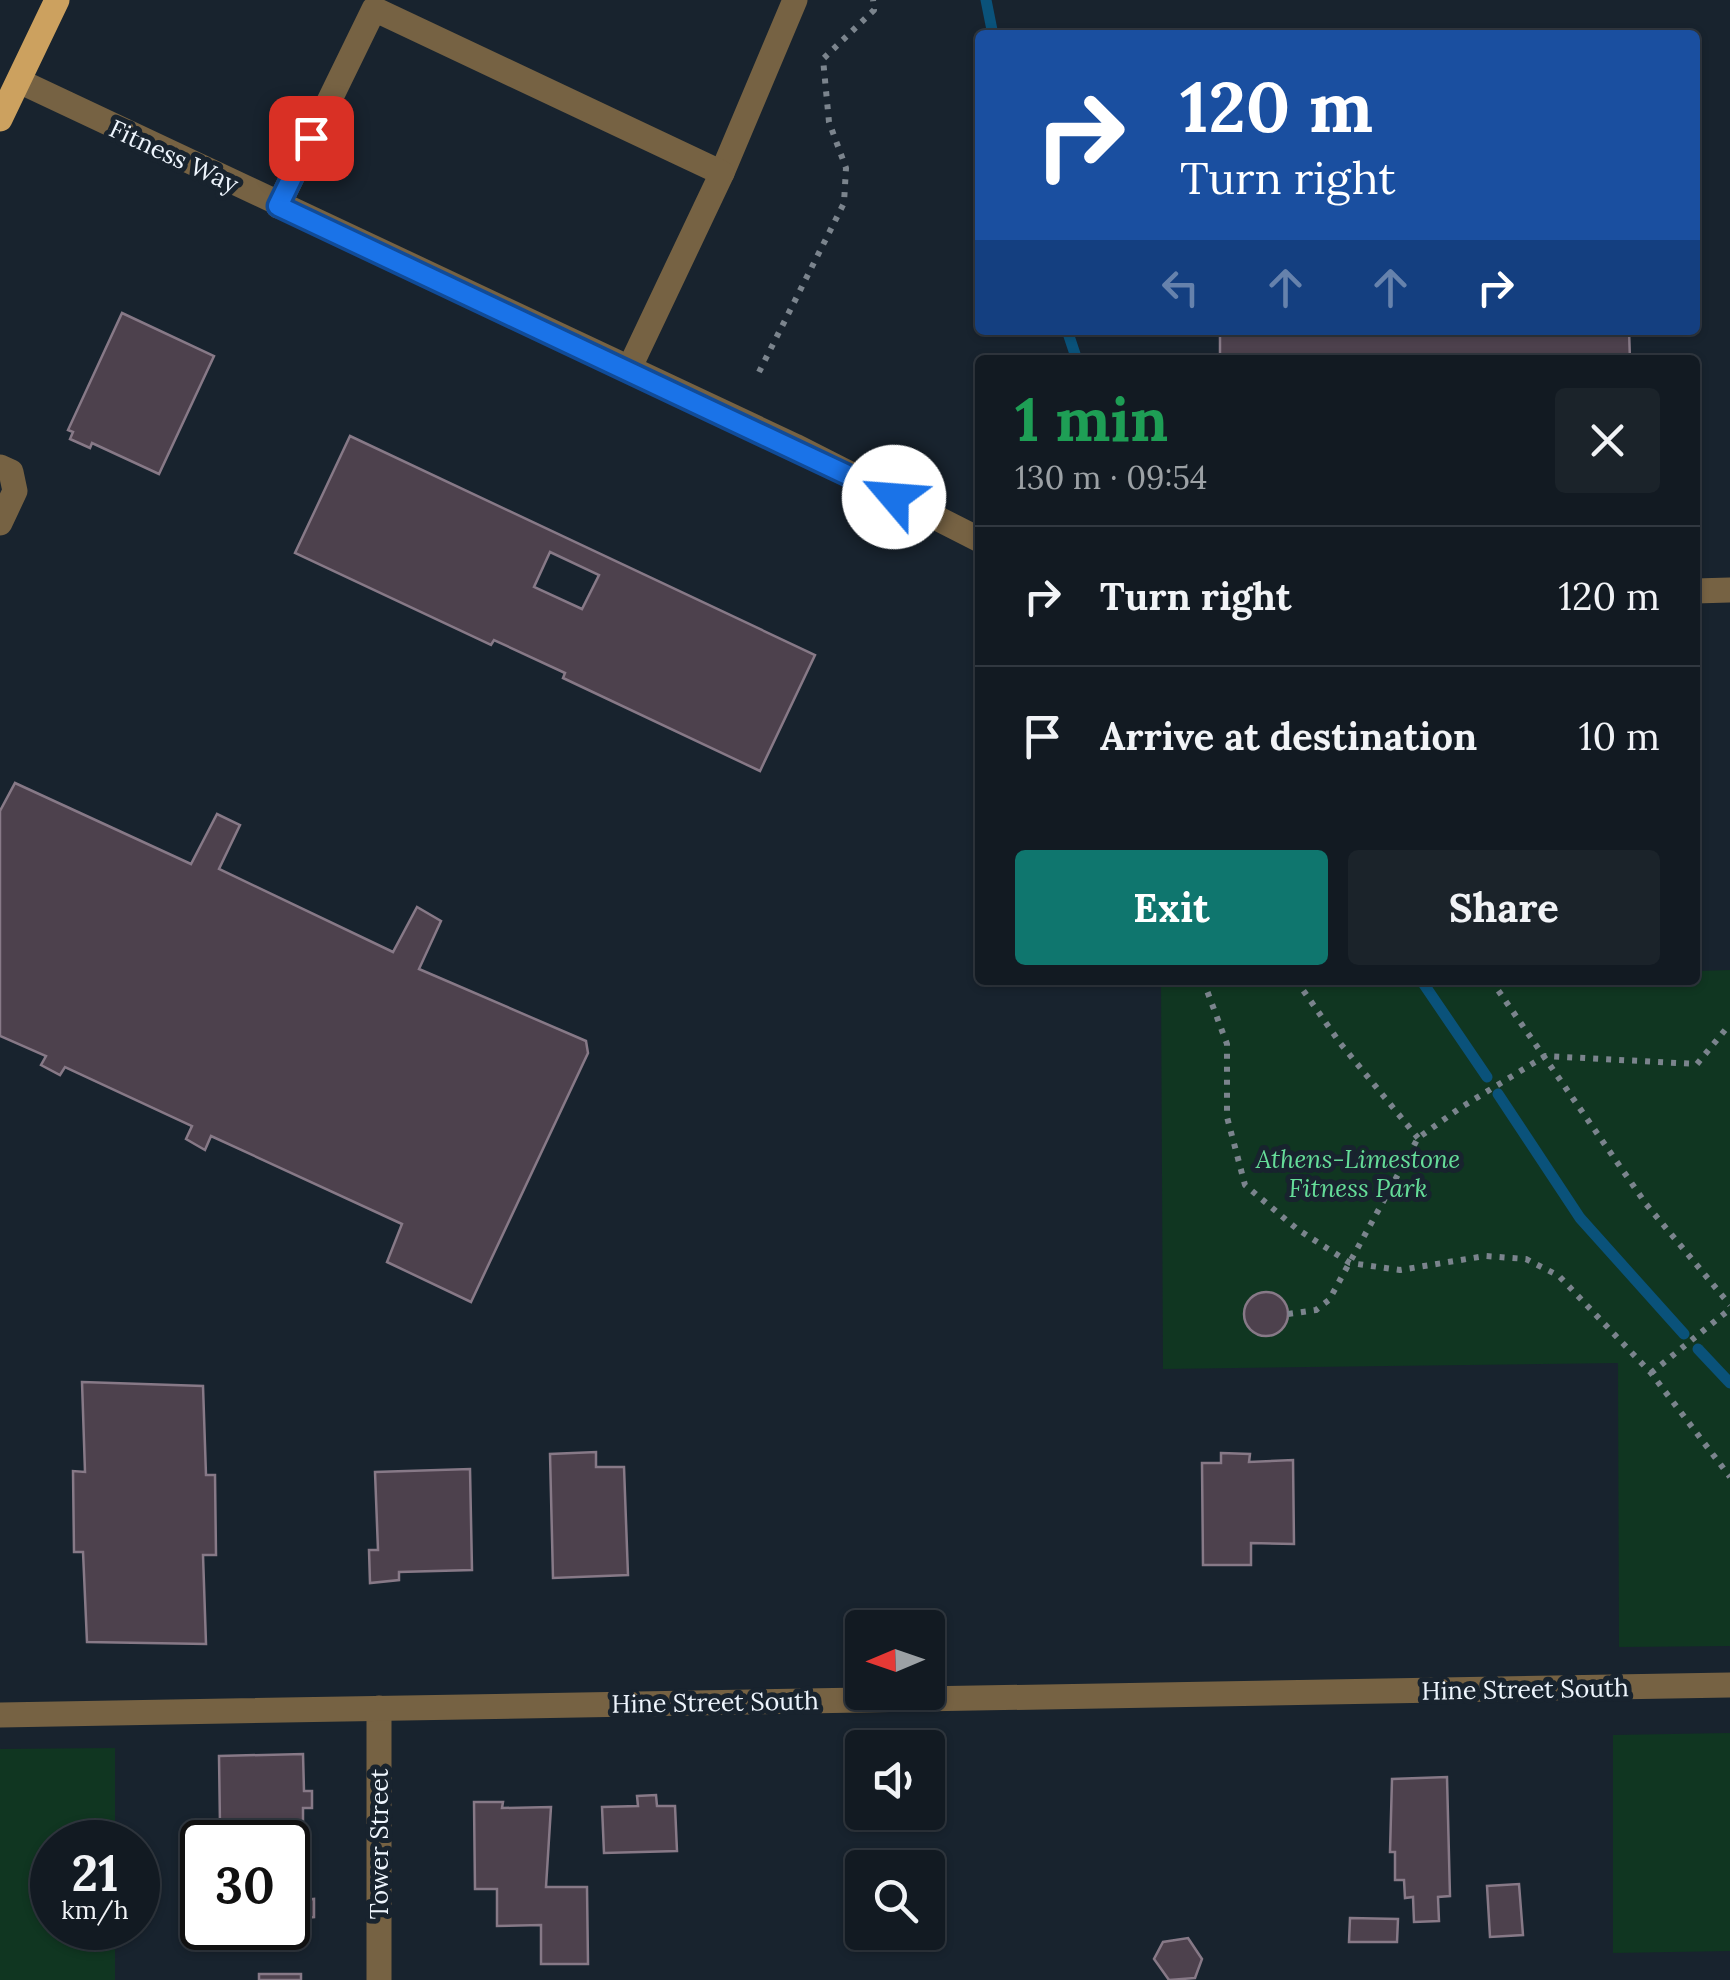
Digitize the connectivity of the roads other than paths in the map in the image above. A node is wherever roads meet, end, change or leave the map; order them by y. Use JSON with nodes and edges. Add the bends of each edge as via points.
{"nodes":[{"id":1,"x":57,"y":0,"type":"edge"},
{"id":2,"x":795,"y":0,"type":"edge"},
{"id":3,"x":376,"y":4,"type":"edge"},
{"id":4,"x":19,"y":81,"type":"junction"},
{"id":5,"x":0,"y":119,"type":"edge"},
{"id":6,"x":722,"y":172,"type":"junction"},
{"id":7,"x":278,"y":206,"type":"junction"},
{"id":8,"x":629,"y":369,"type":"junction"},
{"id":9,"x":0,"y":467,"type":"edge"},
{"id":10,"x":0,"y":523,"type":"edge"},
{"id":11,"x":975,"y":538,"type":"edge"},
{"id":12,"x":1730,"y":590,"type":"edge"},
{"id":13,"x":1700,"y":591,"type":"edge"},
{"id":14,"x":1730,"y":1685,"type":"edge"},
{"id":15,"x":378,"y":1708,"type":"junction"},
{"id":16,"x":0,"y":1715,"type":"edge"},
{"id":17,"x":378,"y":1980,"type":"edge"}],
"edges":[{"from":1,"to":4,"type":"main road"},
{"from":2,"to":6,"type":"street"},
{"from":3,"to":6,"type":"street"},
{"from":3,"to":7,"type":"street"},
{"from":4,"to":5,"type":"main road"},
{"from":4,"to":7,"type":"street","name":"Fitness Way"},
{"from":6,"to":8,"type":"street"},
{"from":7,"to":8,"type":"street","name":"Fitness Way"},
{"from":8,"to":11,"type":"street","name":"Fitness Way"},
{"from":9,"to":10,"type":"street","via":[[11,472],[15,490]]},
{"from":12,"to":13,"type":"street"},
{"from":14,"to":15,"type":"street","name":"Hine Street South"},
{"from":15,"to":16,"type":"street","name":"Hine Street South"},
{"from":15,"to":17,"type":"street","name":"Tower Street"}]}
